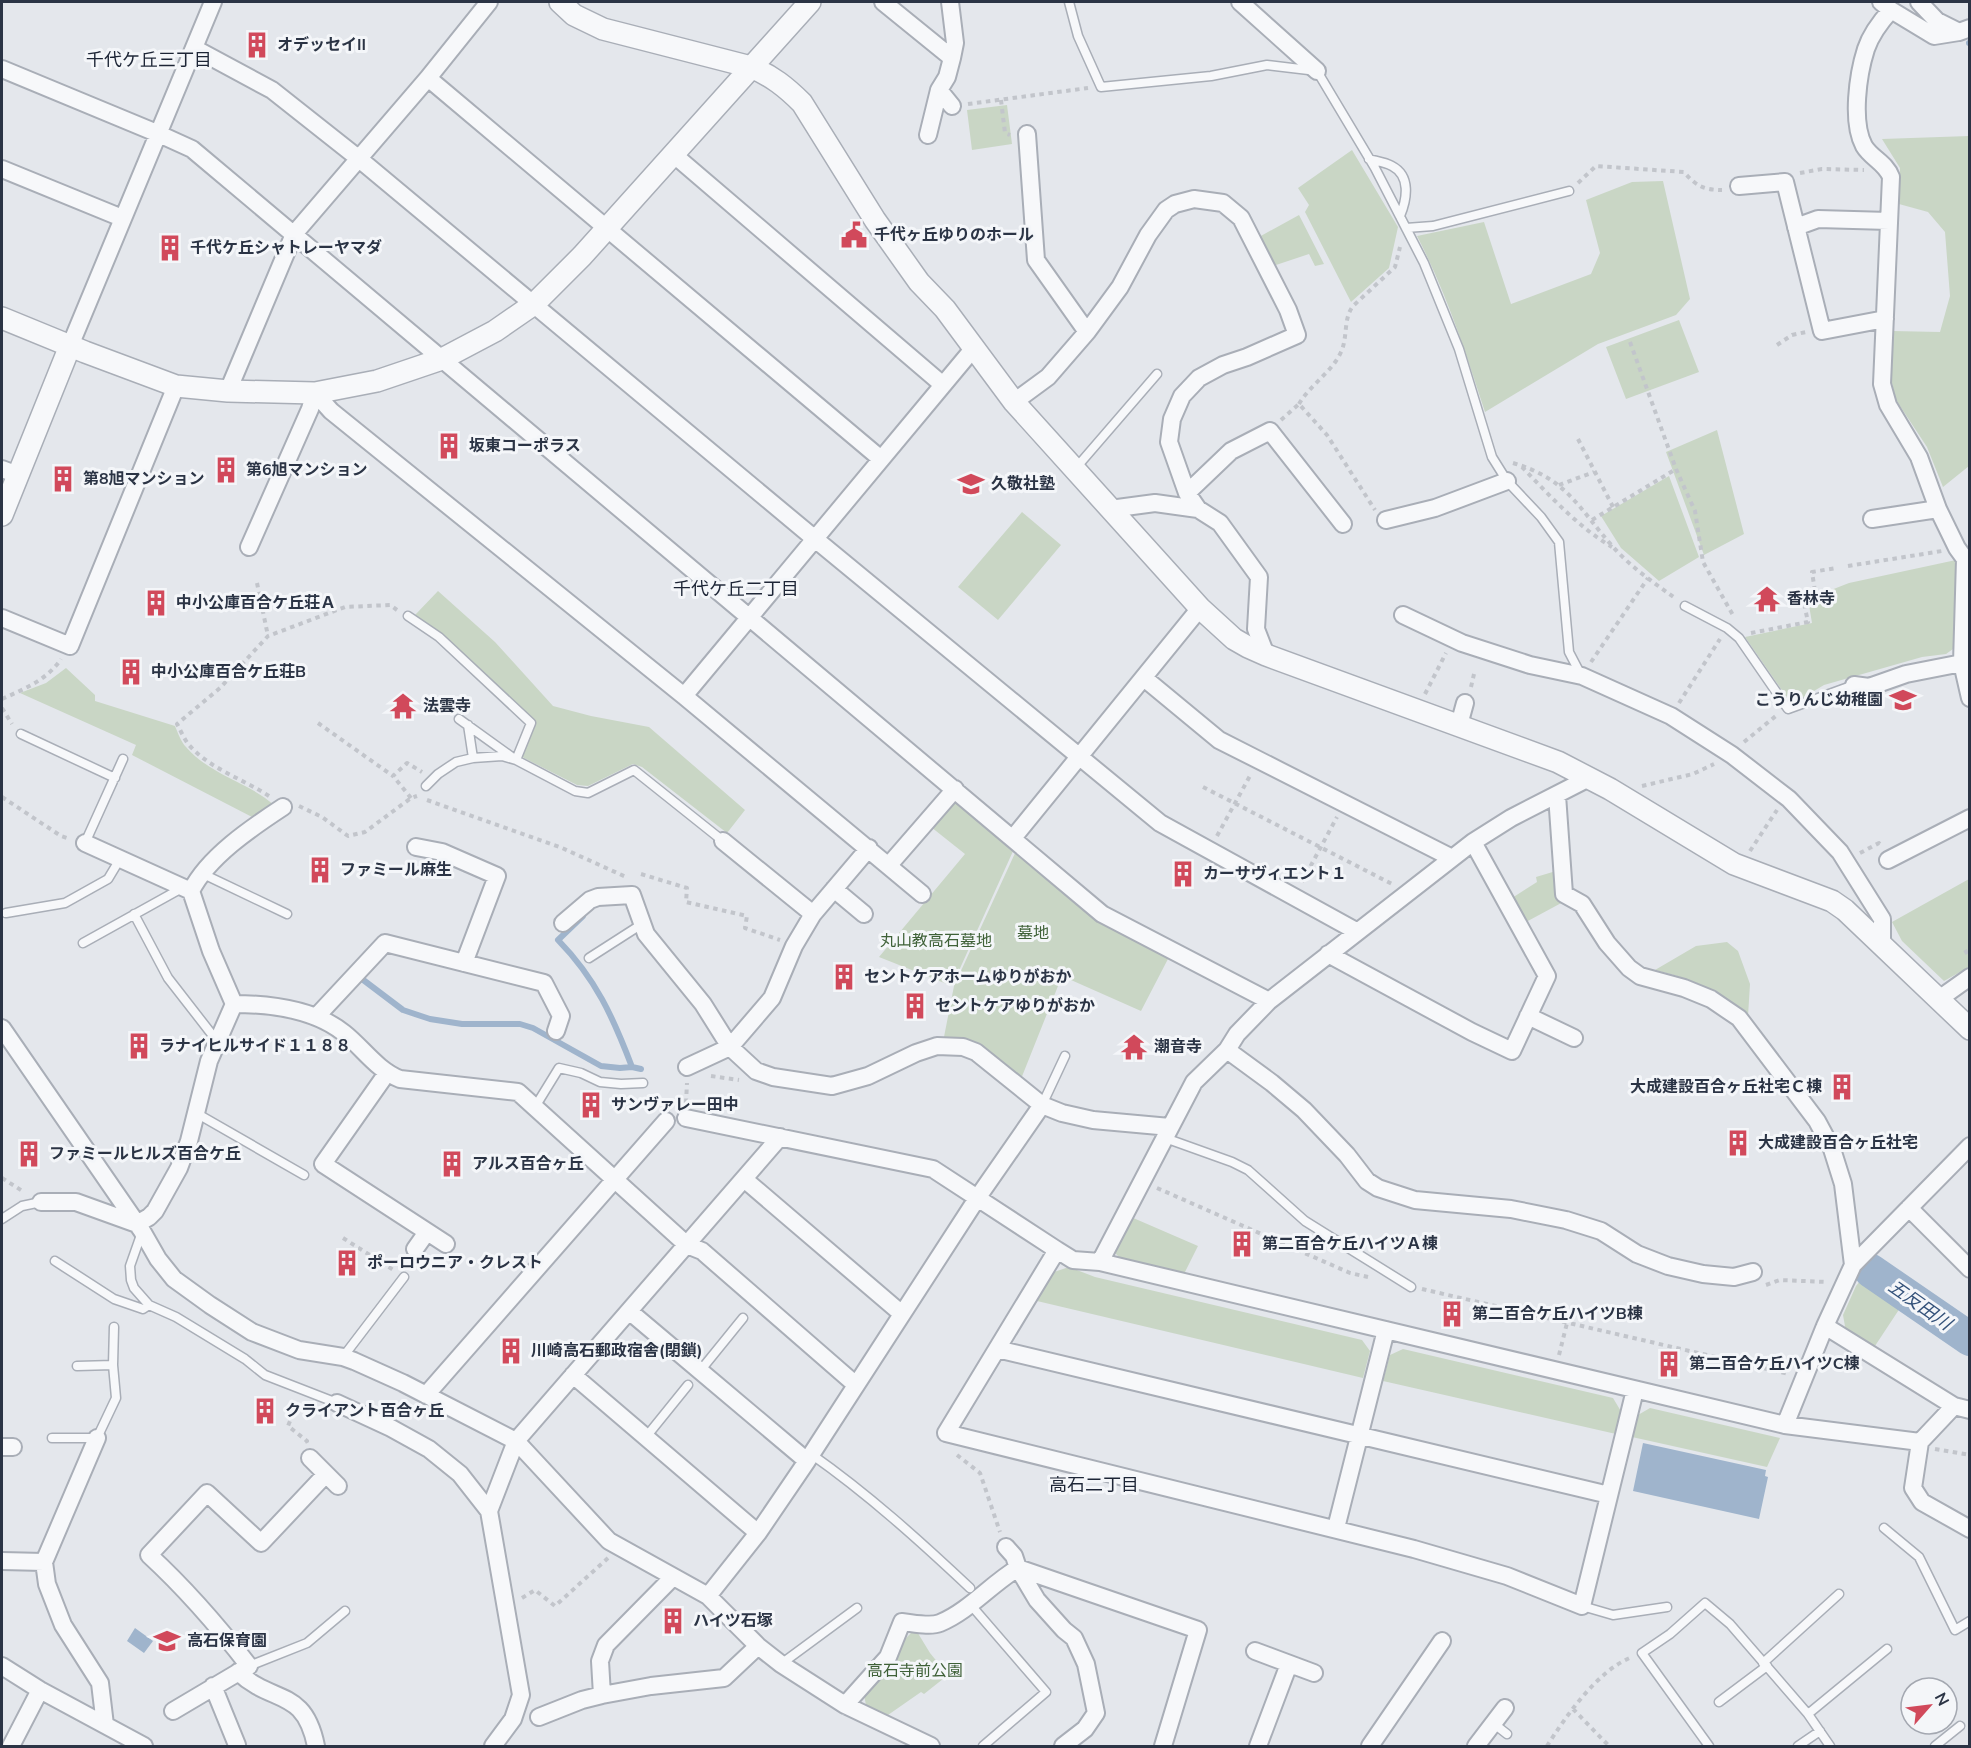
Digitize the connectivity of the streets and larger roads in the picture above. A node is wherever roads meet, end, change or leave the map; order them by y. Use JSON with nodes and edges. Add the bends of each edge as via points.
{"nodes":[{"id":1,"x":213,"y":2,"type":"edge"},
{"id":2,"x":489,"y":2,"type":"edge"},
{"id":3,"x":560,"y":2,"type":"edge"},
{"id":4,"x":810,"y":2,"type":"edge"},
{"id":5,"x":883,"y":2,"type":"edge"},
{"id":6,"x":950,"y":2,"type":"edge"},
{"id":7,"x":1240,"y":2,"type":"edge"},
{"id":8,"x":1919,"y":2,"type":"edge"},
{"id":9,"x":1886,"y":6,"type":"edge"},
{"id":10,"x":1964,"y":30,"type":"edge"},
{"id":11,"x":194,"y":48,"type":"junction"},
{"id":12,"x":951,"y":58,"type":"junction"},
{"id":13,"x":751,"y":67,"type":"junction"},
{"id":14,"x":2,"y":69,"type":"edge"},
{"id":15,"x":1317,"y":71,"type":"road end"},
{"id":16,"x":428,"y":78,"type":"junction"},
{"id":17,"x":939,"y":90,"type":"junction"},
{"id":18,"x":952,"y":106,"type":"road end"},
{"id":19,"x":159,"y":134,"type":"junction"},
{"id":20,"x":928,"y":135,"type":"dead end"},
{"id":21,"x":1027,"y":138,"type":"road end"},
{"id":22,"x":673,"y":154,"type":"junction"},
{"id":23,"x":358,"y":158,"type":"junction"},
{"id":24,"x":2,"y":169,"type":"edge"},
{"id":25,"x":1739,"y":186,"type":"road end"},
{"id":26,"x":122,"y":218,"type":"junction"},
{"id":27,"x":1889,"y":221,"type":"junction"},
{"id":28,"x":1796,"y":227,"type":"junction"},
{"id":29,"x":607,"y":228,"type":"junction"},
{"id":30,"x":294,"y":234,"type":"junction"},
{"id":31,"x":534,"y":304,"type":"junction"},
{"id":32,"x":2,"y":318,"type":"edge"},
{"id":33,"x":1885,"y":319,"type":"junction"},
{"id":34,"x":1087,"y":332,"type":"junction"},
{"id":35,"x":70,"y":346,"type":"junction"},
{"id":36,"x":973,"y":349,"type":"junction"},
{"id":37,"x":442,"y":359,"type":"junction"},
{"id":38,"x":943,"y":385,"type":"junction"},
{"id":39,"x":176,"y":386,"type":"junction"},
{"id":40,"x":228,"y":391,"type":"junction"},
{"id":41,"x":315,"y":393,"type":"junction"},
{"id":42,"x":1014,"y":402,"type":"junction"},
{"id":43,"x":881,"y":459,"type":"junction"},
{"id":44,"x":10,"y":472,"type":"edge"},
{"id":45,"x":1507,"y":481,"type":"road end"},
{"id":46,"x":1187,"y":493,"type":"junction"},
{"id":47,"x":1110,"y":509,"type":"junction"},
{"id":48,"x":1198,"y":509,"type":"junction"},
{"id":49,"x":1938,"y":509,"type":"junction"},
{"id":50,"x":2,"y":515,"type":"edge"},
{"id":51,"x":1872,"y":519,"type":"dead end"},
{"id":52,"x":1386,"y":520,"type":"road end"},
{"id":53,"x":1343,"y":524,"type":"dead end"},
{"id":54,"x":815,"y":539,"type":"junction"},
{"id":55,"x":249,"y":547,"type":"dead end"},
{"id":56,"x":1964,"y":555,"type":"edge"},
{"id":57,"x":1200,"y":608,"type":"junction"},
{"id":58,"x":1403,"y":615,"type":"dead end"},
{"id":59,"x":2,"y":618,"type":"edge"},
{"id":60,"x":749,"y":618,"type":"junction"},
{"id":61,"x":1266,"y":655,"type":"junction"},
{"id":62,"x":1962,"y":663,"type":"junction"},
{"id":63,"x":1144,"y":678,"type":"junction"},
{"id":64,"x":1854,"y":686,"type":"road end"},
{"id":65,"x":684,"y":696,"type":"junction"},
{"id":66,"x":1970,"y":698,"type":"edge"},
{"id":67,"x":1465,"y":703,"type":"dead end"},
{"id":68,"x":1459,"y":725,"type":"junction"},
{"id":69,"x":1080,"y":757,"type":"junction"},
{"id":70,"x":1589,"y":778,"type":"junction"},
{"id":71,"x":955,"y":789,"type":"junction"},
{"id":72,"x":1557,"y":795,"type":"junction"},
{"id":73,"x":278,"y":803,"type":"road end"},
{"id":74,"x":1970,"y":818,"type":"edge"},
{"id":75,"x":1013,"y":838,"type":"junction"},
{"id":76,"x":723,"y":841,"type":"road end"},
{"id":77,"x":1473,"y":842,"type":"junction"},
{"id":78,"x":85,"y":843,"type":"road end"},
{"id":79,"x":416,"y":847,"type":"dead end"},
{"id":80,"x":869,"y":848,"type":"junction"},
{"id":81,"x":1452,"y":858,"type":"junction"},
{"id":82,"x":1888,"y":860,"type":"dead end"},
{"id":83,"x":889,"y":865,"type":"junction"},
{"id":84,"x":187,"y":889,"type":"junction"},
{"id":85,"x":834,"y":889,"type":"junction"},
{"id":86,"x":922,"y":894,"type":"dead end"},
{"id":87,"x":813,"y":914,"type":"junction"},
{"id":88,"x":864,"y":915,"type":"dead end"},
{"id":89,"x":563,"y":923,"type":"dead end"},
{"id":90,"x":1356,"y":932,"type":"junction"},
{"id":91,"x":1882,"y":944,"type":"junction"},
{"id":92,"x":1328,"y":954,"type":"junction"},
{"id":93,"x":464,"y":963,"type":"junction"},
{"id":94,"x":1970,"y":977,"type":"edge"},
{"id":95,"x":1939,"y":999,"type":"junction"},
{"id":96,"x":1269,"y":1001,"type":"junction"},
{"id":97,"x":234,"y":1004,"type":"junction"},
{"id":98,"x":1528,"y":1016,"type":"junction"},
{"id":99,"x":316,"y":1017,"type":"junction"},
{"id":100,"x":2,"y":1029,"type":"edge"},
{"id":101,"x":1970,"y":1029,"type":"edge"},
{"id":102,"x":556,"y":1031,"type":"dead end"},
{"id":103,"x":1574,"y":1038,"type":"dead end"},
{"id":104,"x":730,"y":1047,"type":"junction"},
{"id":105,"x":1227,"y":1050,"type":"junction"},
{"id":106,"x":687,"y":1067,"type":"road end"},
{"id":107,"x":387,"y":1073,"type":"junction"},
{"id":108,"x":1042,"y":1105,"type":"junction"},
{"id":109,"x":686,"y":1118,"type":"road end"},
{"id":110,"x":666,"y":1122,"type":"dead end"},
{"id":111,"x":1168,"y":1132,"type":"junction"},
{"id":112,"x":780,"y":1137,"type":"junction"},
{"id":113,"x":1970,"y":1146,"type":"edge"},
{"id":114,"x":615,"y":1179,"type":"junction"},
{"id":115,"x":744,"y":1179,"type":"junction"},
{"id":116,"x":978,"y":1197,"type":"junction"},
{"id":117,"x":41,"y":1202,"type":"road end"},
{"id":118,"x":1909,"y":1208,"type":"junction"},
{"id":119,"x":140,"y":1227,"type":"junction"},
{"id":120,"x":427,"y":1232,"type":"junction"},
{"id":121,"x":446,"y":1244,"type":"dead end"},
{"id":122,"x":687,"y":1245,"type":"junction"},
{"id":123,"x":415,"y":1249,"type":"dead end"},
{"id":124,"x":1057,"y":1250,"type":"junction"},
{"id":125,"x":1100,"y":1262,"type":"junction"},
{"id":126,"x":1853,"y":1265,"type":"junction"},
{"id":127,"x":1970,"y":1269,"type":"edge"},
{"id":128,"x":1756,"y":1280,"type":"road end"},
{"id":129,"x":629,"y":1311,"type":"junction"},
{"id":130,"x":902,"y":1314,"type":"junction"},
{"id":131,"x":1825,"y":1326,"type":"junction"},
{"id":132,"x":1386,"y":1330,"type":"junction"},
{"id":133,"x":997,"y":1349,"type":"junction"},
{"id":134,"x":573,"y":1375,"type":"junction"},
{"id":135,"x":856,"y":1385,"type":"junction"},
{"id":136,"x":1635,"y":1390,"type":"junction"},
{"id":137,"x":426,"y":1395,"type":"junction"},
{"id":138,"x":332,"y":1401,"type":"road end"},
{"id":139,"x":1962,"y":1408,"type":"edge"},
{"id":140,"x":1785,"y":1425,"type":"junction"},
{"id":141,"x":1359,"y":1436,"type":"junction"},
{"id":142,"x":98,"y":1438,"type":"road end"},
{"id":143,"x":516,"y":1441,"type":"junction"},
{"id":144,"x":1920,"y":1444,"type":"junction"},
{"id":145,"x":310,"y":1458,"type":"road end"},
{"id":146,"x":809,"y":1458,"type":"junction"},
{"id":147,"x":1609,"y":1495,"type":"junction"},
{"id":148,"x":489,"y":1511,"type":"junction"},
{"id":149,"x":1336,"y":1528,"type":"junction"},
{"id":150,"x":1970,"y":1529,"type":"edge"},
{"id":151,"x":758,"y":1533,"type":"junction"},
{"id":152,"x":1006,"y":1547,"type":"road end"},
{"id":153,"x":2,"y":1561,"type":"edge"},
{"id":154,"x":44,"y":1562,"type":"junction"},
{"id":155,"x":1018,"y":1568,"type":"junction"},
{"id":156,"x":673,"y":1577,"type":"junction"},
{"id":157,"x":708,"y":1596,"type":"junction"},
{"id":158,"x":1442,"y":1641,"type":"dead end"},
{"id":159,"x":758,"y":1646,"type":"junction"},
{"id":160,"x":1255,"y":1651,"type":"dead end"},
{"id":161,"x":1289,"y":1664,"type":"junction"},
{"id":162,"x":2,"y":1666,"type":"edge"},
{"id":163,"x":244,"y":1669,"type":"junction"},
{"id":164,"x":1314,"y":1673,"type":"dead end"},
{"id":165,"x":213,"y":1686,"type":"junction"},
{"id":166,"x":40,"y":1690,"type":"junction"},
{"id":167,"x":602,"y":1695,"type":"junction"},
{"id":168,"x":844,"y":1705,"type":"junction"},
{"id":169,"x":1505,"y":1708,"type":"dead end"},
{"id":170,"x":173,"y":1711,"type":"dead end"},
{"id":171,"x":539,"y":1718,"type":"dead end"},
{"id":172,"x":105,"y":1725,"type":"junction"},
{"id":173,"x":11,"y":1746,"type":"edge"},
{"id":174,"x":144,"y":1746,"type":"edge"},
{"id":175,"x":236,"y":1746,"type":"edge"},
{"id":176,"x":316,"y":1746,"type":"edge"},
{"id":177,"x":493,"y":1746,"type":"edge"},
{"id":178,"x":931,"y":1746,"type":"edge"},
{"id":179,"x":1063,"y":1746,"type":"edge"},
{"id":180,"x":1163,"y":1746,"type":"edge"},
{"id":181,"x":1258,"y":1746,"type":"edge"},
{"id":182,"x":1370,"y":1746,"type":"edge"},
{"id":183,"x":1476,"y":1746,"type":"edge"}],
"edges":[{"from":1,"to":11,"type":"street"},
{"from":2,"to":16,"type":"street"},
{"from":3,"to":13,"type":"street","via":[[574,15],[603,29]]},
{"from":4,"to":13,"type":"street"},
{"from":5,"to":12,"type":"street"},
{"from":6,"to":12,"type":"street","via":[[955,43]]},
{"from":7,"to":15,"type":"street"},
{"from":8,"to":10,"type":"street","via":[[1937,21]]},
{"from":9,"to":10,"type":"street","via":[[1934,36]]},
{"from":9,"to":27,"type":"street","via":[[1866,48],[1858,86],[1858,127],[1864,147],[1891,177]]},
{"from":11,"to":19,"type":"street"},
{"from":11,"to":23,"type":"street","via":[[272,90]]},
{"from":12,"to":17,"type":"street"},
{"from":13,"to":22,"type":"street"},
{"from":13,"to":36,"type":"street","via":[[777,81],[802,103],[875,220]]},
{"from":14,"to":19,"type":"street"},
{"from":16,"to":23,"type":"street"},
{"from":16,"to":29,"type":"street"},
{"from":17,"to":18,"type":"street"},
{"from":17,"to":20,"type":"street"},
{"from":19,"to":26,"type":"street"},
{"from":19,"to":30,"type":"street","via":[[192,149]]},
{"from":21,"to":34,"type":"street","via":[[1036,261]]},
{"from":22,"to":29,"type":"street"},
{"from":22,"to":38,"type":"street"},
{"from":23,"to":30,"type":"street"},
{"from":23,"to":31,"type":"street"},
{"from":24,"to":26,"type":"street"},
{"from":25,"to":28,"type":"street","via":[[1785,182]]},
{"from":26,"to":35,"type":"street"},
{"from":27,"to":28,"type":"street","via":[[1818,219]]},
{"from":27,"to":33,"type":"street"},
{"from":28,"to":33,"type":"street","via":[[1821,330]]},
{"from":29,"to":31,"type":"street"},
{"from":29,"to":43,"type":"street"},
{"from":30,"to":37,"type":"street"},
{"from":30,"to":40,"type":"street"},
{"from":31,"to":37,"type":"street","via":[[495,331]]},
{"from":31,"to":54,"type":"street"},
{"from":32,"to":35,"type":"street"},
{"from":33,"to":49,"type":"street","via":[[1882,384],[1888,405],[1919,457]]},
{"from":34,"to":42,"type":"street","via":[[1048,377]]},
{"from":34,"to":46,"type":"street","via":[[1120,287],[1166,210],[1194,199],[1223,203],[1241,218],[1297,335],[1223,364],[1199,378],[1182,396],[1172,419],[1169,442]]},
{"from":35,"to":39,"type":"street"},
{"from":35,"to":44,"type":"street"},
{"from":36,"to":38,"type":"street"},
{"from":36,"to":42,"type":"street"},
{"from":37,"to":41,"type":"street","via":[[377,381]]},
{"from":37,"to":60,"type":"street"},
{"from":38,"to":43,"type":"street"},
{"from":39,"to":40,"type":"street"},
{"from":39,"to":59,"type":"street","via":[[70,646]]},
{"from":40,"to":41,"type":"street"},
{"from":41,"to":55,"type":"street"},
{"from":41,"to":65,"type":"street","via":[[331,411]]},
{"from":42,"to":47,"type":"street"},
{"from":43,"to":54,"type":"street"},
{"from":44,"to":50,"type":"street"},
{"from":45,"to":52,"type":"street","via":[[1435,508]]},
{"from":46,"to":48,"type":"street"},
{"from":46,"to":53,"type":"street","via":[[1231,451],[1270,430]]},
{"from":47,"to":48,"type":"street","via":[[1155,503]]},
{"from":47,"to":57,"type":"street"},
{"from":48,"to":61,"type":"street","via":[[1220,523],[1259,577],[1256,629]]},
{"from":49,"to":51,"type":"street"},
{"from":49,"to":56,"type":"street"},
{"from":54,"to":60,"type":"street"},
{"from":54,"to":69,"type":"street"},
{"from":56,"to":62,"type":"street"},
{"from":57,"to":61,"type":"street","via":[[1234,639]]},
{"from":57,"to":63,"type":"street"},
{"from":58,"to":91,"type":"street","via":[[1454,639],[1530,665],[1582,676],[1671,716],[1727,752],[1786,797],[1840,852],[1882,919]]},
{"from":60,"to":65,"type":"street"},
{"from":60,"to":71,"type":"street"},
{"from":61,"to":68,"type":"street"},
{"from":62,"to":64,"type":"street","via":[[1906,674],[1869,687]]},
{"from":62,"to":66,"type":"street"},
{"from":63,"to":69,"type":"street"},
{"from":63,"to":81,"type":"street","via":[[1219,740]]},
{"from":65,"to":80,"type":"street"},
{"from":67,"to":68,"type":"street"},
{"from":68,"to":70,"type":"street","via":[[1558,762]]},
{"from":69,"to":75,"type":"street"},
{"from":69,"to":90,"type":"street","via":[[1160,823]]},
{"from":70,"to":72,"type":"street"},
{"from":70,"to":91,"type":"street","via":[[1734,864],[1832,901]]},
{"from":71,"to":75,"type":"street"},
{"from":71,"to":83,"type":"street"},
{"from":72,"to":77,"type":"street"},
{"from":72,"to":126,"type":"street","via":[[1564,894],[1582,904],[1607,944],[1640,976],[1711,999],[1739,1018],[1817,1121],[1832,1149],[1843,1184]]},
{"from":73,"to":84,"type":"street"},
{"from":74,"to":82,"type":"street"},
{"from":75,"to":96,"type":"street","via":[[1102,914]]},
{"from":76,"to":87,"type":"street"},
{"from":77,"to":81,"type":"street"},
{"from":77,"to":98,"type":"street","via":[[1547,976]]},
{"from":78,"to":84,"type":"street"},
{"from":79,"to":93,"type":"street","via":[[442,852],[497,876]]},
{"from":80,"to":83,"type":"street"},
{"from":80,"to":85,"type":"street"},
{"from":81,"to":90,"type":"street"},
{"from":83,"to":86,"type":"street"},
{"from":84,"to":97,"type":"street"},
{"from":85,"to":87,"type":"street"},
{"from":85,"to":88,"type":"street"},
{"from":87,"to":104,"type":"street","via":[[794,946],[772,998]]},
{"from":89,"to":104,"type":"street","via":[[590,900],[632,895],[646,934],[702,1004]]},
{"from":90,"to":92,"type":"street"},
{"from":91,"to":95,"type":"street"},
{"from":92,"to":96,"type":"street"},
{"from":92,"to":98,"type":"street","via":[[1512,1051]]},
{"from":93,"to":99,"type":"street","via":[[385,943]]},
{"from":93,"to":102,"type":"street","via":[[544,983],[561,1016]]},
{"from":94,"to":95,"type":"street"},
{"from":95,"to":101,"type":"street"},
{"from":96,"to":105,"type":"street"},
{"from":97,"to":99,"type":"street","via":[[289,1009]]},
{"from":97,"to":119,"type":"street","via":[[209,1061],[179,1168],[156,1211]]},
{"from":98,"to":103,"type":"street"},
{"from":99,"to":107,"type":"street","via":[[343,1032]]},
{"from":100,"to":119,"type":"street"},
{"from":104,"to":106,"type":"street"},
{"from":104,"to":108,"type":"street","via":[[756,1071],[832,1086],[868,1076],[937,1046],[963,1047],[976,1052]]},
{"from":105,"to":111,"type":"street","via":[[1194,1082]]},
{"from":105,"to":128,"type":"street","via":[[1304,1110],[1367,1181],[1378,1188],[1415,1200],[1511,1209],[1566,1220],[1601,1231],[1637,1254],[1668,1266]]},
{"from":107,"to":114,"type":"street","via":[[400,1079],[518,1092]]},
{"from":107,"to":120,"type":"street","via":[[323,1164]]},
{"from":108,"to":111,"type":"street","via":[[1093,1120]]},
{"from":108,"to":116,"type":"street"},
{"from":109,"to":112,"type":"street"},
{"from":110,"to":114,"type":"street"},
{"from":111,"to":125,"type":"street"},
{"from":112,"to":115,"type":"street"},
{"from":112,"to":116,"type":"street","via":[[933,1169]]},
{"from":113,"to":118,"type":"street"},
{"from":114,"to":122,"type":"street"},
{"from":114,"to":137,"type":"street"},
{"from":115,"to":122,"type":"street"},
{"from":115,"to":130,"type":"street"},
{"from":116,"to":124,"type":"street"},
{"from":116,"to":130,"type":"street"},
{"from":117,"to":119,"type":"street","via":[[75,1202]]},
{"from":118,"to":126,"type":"street"},
{"from":118,"to":127,"type":"street"},
{"from":119,"to":137,"type":"street","via":[[174,1279],[243,1327],[299,1350],[343,1358]]},
{"from":120,"to":121,"type":"street"},
{"from":120,"to":123,"type":"street"},
{"from":122,"to":129,"type":"street"},
{"from":122,"to":135,"type":"street","via":[[702,1251]]},
{"from":124,"to":125,"type":"street","via":[[1073,1260]]},
{"from":124,"to":133,"type":"street"},
{"from":125,"to":132,"type":"street"},
{"from":126,"to":131,"type":"street"},
{"from":129,"to":134,"type":"street"},
{"from":129,"to":146,"type":"street"},
{"from":130,"to":135,"type":"street"},
{"from":131,"to":139,"type":"street"},
{"from":131,"to":140,"type":"street"},
{"from":132,"to":136,"type":"street"},
{"from":132,"to":141,"type":"street"},
{"from":133,"to":141,"type":"street"},
{"from":133,"to":149,"type":"street","via":[[946,1433]]},
{"from":134,"to":143,"type":"street"},
{"from":134,"to":151,"type":"street"},
{"from":135,"to":146,"type":"street"},
{"from":136,"to":140,"type":"street"},
{"from":136,"to":147,"type":"street"},
{"from":137,"to":143,"type":"street"},
{"from":138,"to":148,"type":"street","via":[[429,1449],[460,1474]]},
{"from":139,"to":144,"type":"street"},
{"from":140,"to":144,"type":"street"},
{"from":141,"to":147,"type":"street"},
{"from":141,"to":149,"type":"street"},
{"from":142,"to":154,"type":"street"},
{"from":143,"to":148,"type":"street"},
{"from":143,"to":156,"type":"street","via":[[609,1541]]},
{"from":144,"to":150,"type":"street","via":[[1913,1488],[1922,1502]]},
{"from":145,"to":163,"type":"street","via":[[332,1480],[261,1543],[207,1493],[148,1555],[183,1586],[221,1630]]},
{"from":146,"to":151,"type":"street"},
{"from":147,"to":149,"type":"street","via":[[1582,1606],[1507,1576]]},
{"from":148,"to":177,"type":"street","via":[[521,1695],[513,1719]]},
{"from":151,"to":157,"type":"street"},
{"from":152,"to":155,"type":"street"},
{"from":153,"to":154,"type":"street"},
{"from":154,"to":172,"type":"street","via":[[47,1584],[63,1625],[100,1683]]},
{"from":155,"to":168,"type":"street","via":[[970,1596],[938,1624],[902,1622],[888,1657]]},
{"from":155,"to":179,"type":"street","via":[[1036,1600],[1074,1638],[1086,1664],[1096,1713],[1085,1730]]},
{"from":155,"to":180,"type":"street","via":[[1198,1630]]},
{"from":156,"to":157,"type":"street"},
{"from":156,"to":167,"type":"street","via":[[606,1645],[600,1661]]},
{"from":157,"to":159,"type":"street"},
{"from":158,"to":182,"type":"street"},
{"from":159,"to":167,"type":"street","via":[[724,1678]]},
{"from":159,"to":168,"type":"street"},
{"from":160,"to":161,"type":"street"},
{"from":161,"to":164,"type":"street"},
{"from":161,"to":181,"type":"street"},
{"from":162,"to":166,"type":"street"},
{"from":163,"to":165,"type":"street"},
{"from":163,"to":176,"type":"street","via":[[250,1683],[297,1705],[309,1722]]},
{"from":165,"to":170,"type":"street"},
{"from":165,"to":175,"type":"street"},
{"from":166,"to":172,"type":"street"},
{"from":166,"to":173,"type":"street"},
{"from":167,"to":171,"type":"street"},
{"from":168,"to":178,"type":"street"},
{"from":169,"to":183,"type":"street"},
{"from":172,"to":174,"type":"street"}]}
